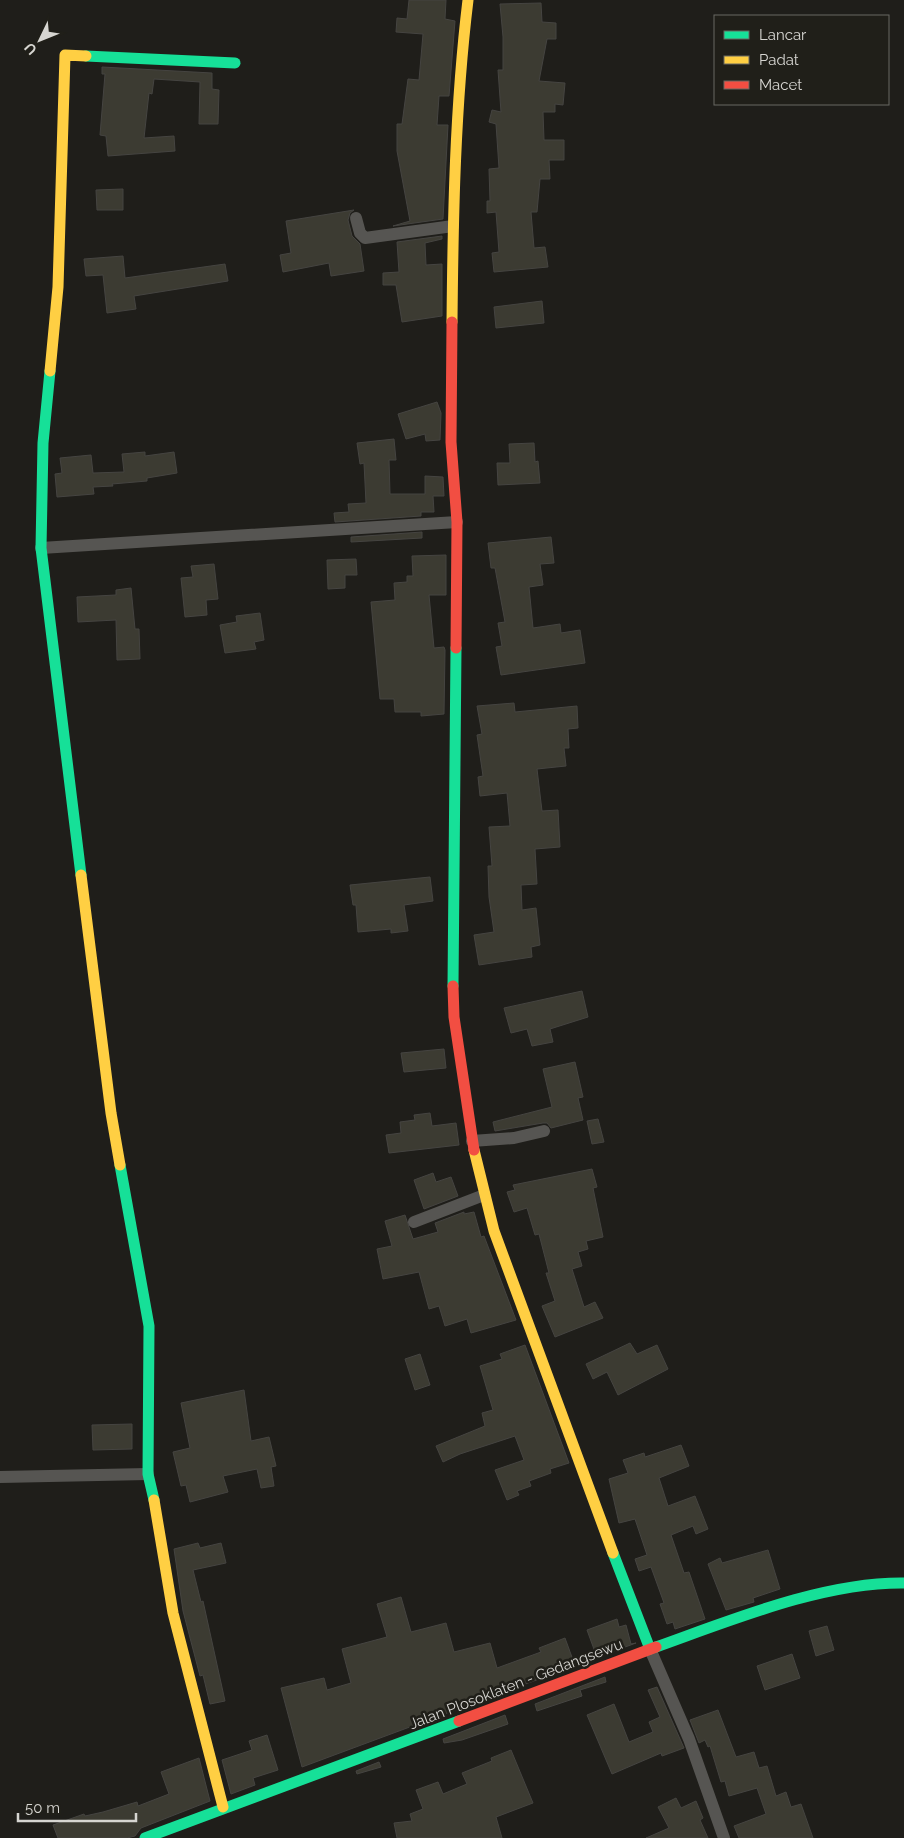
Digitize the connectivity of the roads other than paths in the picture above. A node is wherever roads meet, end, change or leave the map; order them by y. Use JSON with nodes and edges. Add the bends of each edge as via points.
{"nodes":[{"id":1,"x":468,"y":0,"type":"edge"},
{"id":2,"x":235,"y":63,"type":"dead end"},
{"id":3,"x":356,"y":218,"type":"dead end"},
{"id":4,"x":453,"y":226,"type":"junction"},
{"id":5,"x":457,"y":522,"type":"junction"},
{"id":6,"x":41,"y":548,"type":"junction"},
{"id":7,"x":544,"y":1131,"type":"dead end"},
{"id":8,"x":472,"y":1141,"type":"junction"},
{"id":9,"x":484,"y":1195,"type":"junction"},
{"id":10,"x":414,"y":1222,"type":"dead end"},
{"id":11,"x":148,"y":1474,"type":"junction"},
{"id":12,"x":0,"y":1477,"type":"edge"},
{"id":13,"x":900,"y":1583,"type":"edge"},
{"id":14,"x":650,"y":1649,"type":"junction"},
{"id":15,"x":223,"y":1807,"type":"junction"},
{"id":16,"x":145,"y":1838,"type":"edge"},
{"id":17,"x":724,"y":1838,"type":"edge"}],
"edges":[{"from":1,"to":4,"type":"street","via":[[462,41]]},
{"from":2,"to":6,"type":"street","via":[[65,56],[58,287],[42,443]]},
{"from":3,"to":4,"type":"street","via":[[360,233],[365,238]]},
{"from":4,"to":5,"type":"street","via":[[452,442]]},
{"from":5,"to":6,"type":"street"},
{"from":5,"to":8,"type":"street","via":[[452,955],[454,1017]]},
{"from":6,"to":11,"type":"street","via":[[111,1113],[149,1326]]},
{"from":7,"to":8,"type":"street","via":[[514,1138]]},
{"from":8,"to":9,"type":"street"},
{"from":9,"to":10,"type":"street"},
{"from":9,"to":14,"type":"street","via":[[494,1231]]},
{"from":11,"to":12,"type":"street"},
{"from":11,"to":15,"type":"street","via":[[173,1613]]},
{"from":13,"to":14,"type":"street","name":"Jalan Plosoklaten - Gedangsewu","via":[[854,1586],[811,1595]]},
{"from":14,"to":15,"type":"street","name":"Jalan Plosoklaten - Gedangsewu"},
{"from":14,"to":17,"type":"street","via":[[689,1739]]},
{"from":15,"to":16,"type":"street","name":"Jalan Plosoklaten - Gedangsewu"}]}
